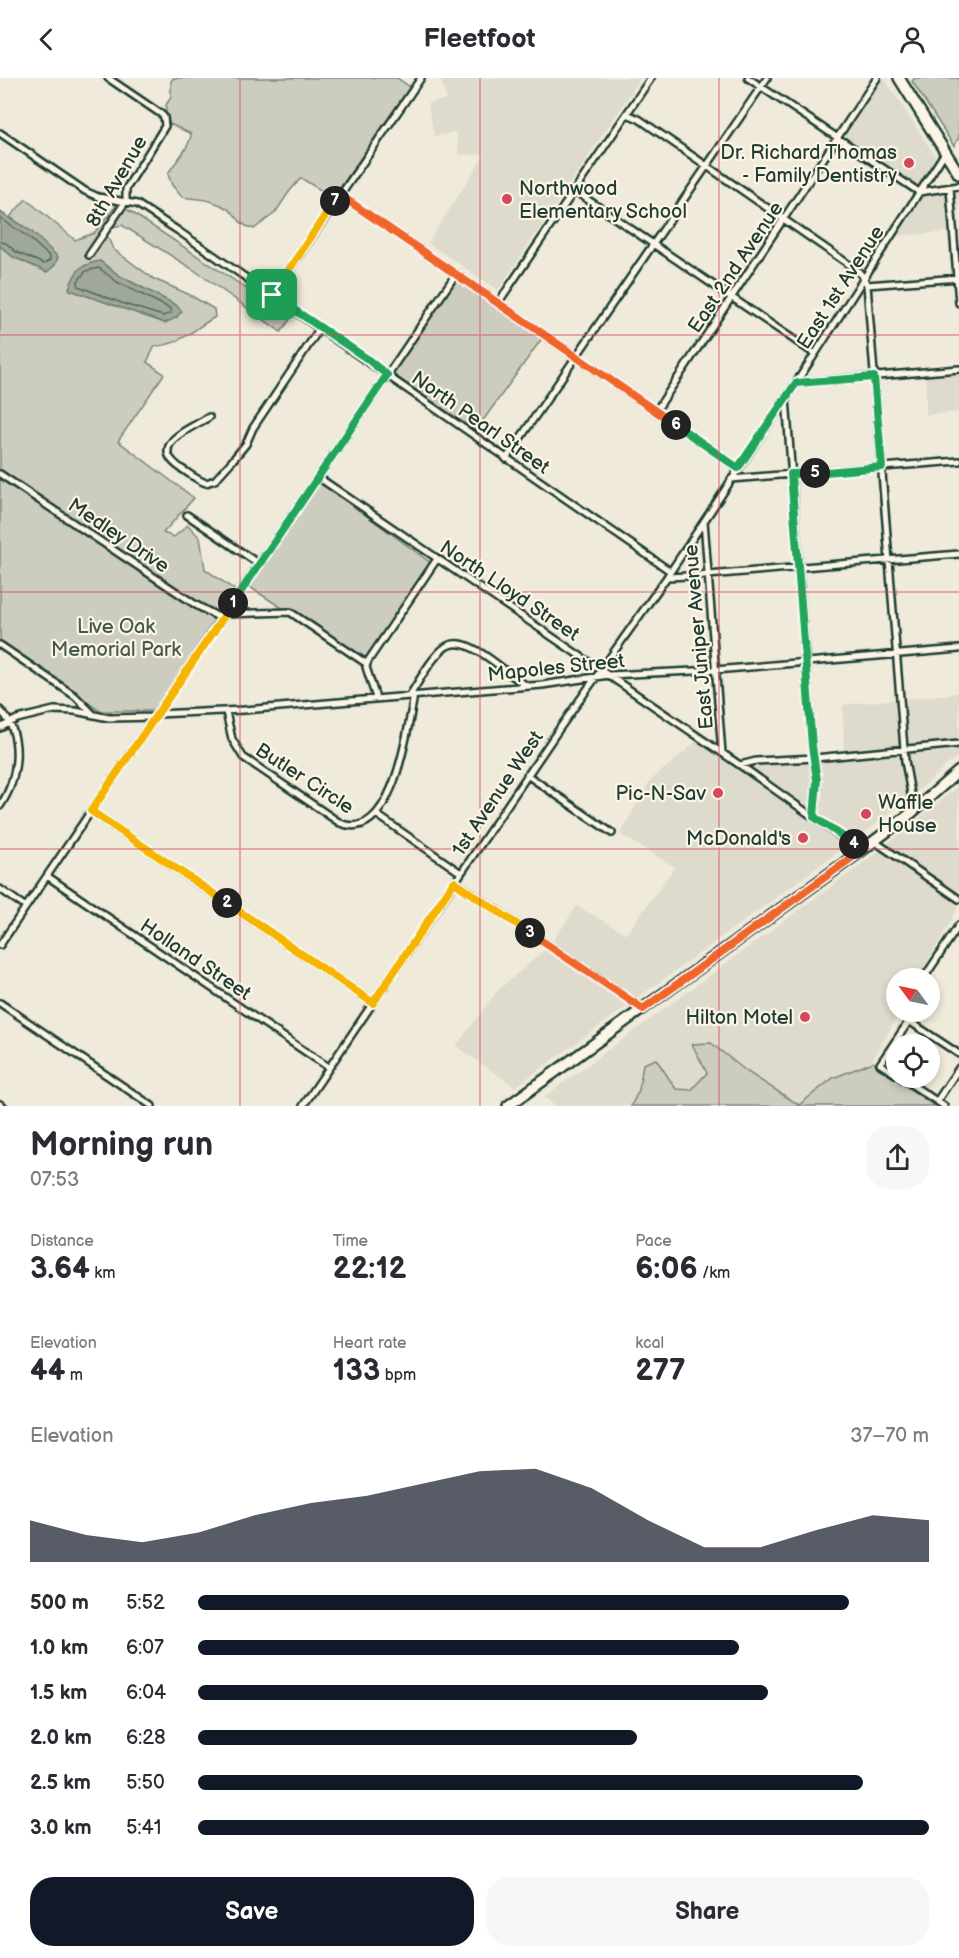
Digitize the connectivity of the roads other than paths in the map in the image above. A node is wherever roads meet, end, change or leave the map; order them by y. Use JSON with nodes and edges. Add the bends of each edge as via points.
{"nodes":[{"id":1,"x":108,"y":78,"type":"edge"},
{"id":2,"x":411,"y":78,"type":"edge"},
{"id":3,"x":651,"y":78,"type":"edge"},
{"id":4,"x":748,"y":78,"type":"edge"},
{"id":5,"x":766,"y":78,"type":"edge"},
{"id":6,"x":877,"y":78,"type":"edge"},
{"id":7,"x":899,"y":78,"type":"edge"},
{"id":8,"x":419,"y":80,"type":"edge"},
{"id":9,"x":761,"y":86,"type":"junction"},
{"id":10,"x":627,"y":114,"type":"junction"},
{"id":11,"x":0,"y":133,"type":"edge"},
{"id":12,"x":837,"y":137,"type":"junction"},
{"id":13,"x":946,"y":151,"type":"junction"},
{"id":14,"x":707,"y":166,"type":"junction"},
{"id":15,"x":959,"y":174,"type":"edge"},
{"id":16,"x":959,"y":186,"type":"edge"},
{"id":17,"x":950,"y":188,"type":"junction"},
{"id":18,"x":575,"y":192,"type":"junction"},
{"id":19,"x":919,"y":192,"type":"junction"},
{"id":20,"x":340,"y":195,"type":"junction"},
{"id":21,"x":126,"y":201,"type":"junction"},
{"id":22,"x":785,"y":219,"type":"junction"},
{"id":23,"x":654,"y":244,"type":"junction"},
{"id":24,"x":89,"y":255,"type":"dead end"},
{"id":25,"x":456,"y":274,"type":"junction"},
{"id":26,"x":864,"y":278,"type":"junction"},
{"id":27,"x":958,"y":278,"type":"edge"},
{"id":28,"x":867,"y":285,"type":"junction"},
{"id":29,"x":272,"y":295,"type":"junction"},
{"id":30,"x":732,"y":298,"type":"junction"},
{"id":31,"x":498,"y":303,"type":"junction"},
{"id":32,"x":959,"y":303,"type":"edge"},
{"id":33,"x":320,"y":328,"type":"junction"},
{"id":34,"x":815,"y":354,"type":"junction"},
{"id":35,"x":576,"y":356,"type":"junction"},
{"id":36,"x":959,"y":369,"type":"edge"},
{"id":37,"x":387,"y":375,"type":"junction"},
{"id":38,"x":874,"y":377,"type":"junction"},
{"id":39,"x":796,"y":383,"type":"junction"},
{"id":40,"x":786,"y":398,"type":"junction"},
{"id":41,"x":656,"y":411,"type":"junction"},
{"id":42,"x":210,"y":417,"type":"dead end"},
{"id":43,"x":506,"y":459,"type":"junction"},
{"id":44,"x":959,"y":461,"type":"edge"},
{"id":45,"x":882,"y":467,"type":"junction"},
{"id":46,"x":738,"y":468,"type":"junction"},
{"id":47,"x":0,"y":474,"type":"edge"},
{"id":48,"x":791,"y":474,"type":"junction"},
{"id":49,"x":318,"y":477,"type":"junction"},
{"id":50,"x":731,"y":479,"type":"junction"},
{"id":51,"x":187,"y":515,"type":"dead end"},
{"id":52,"x":704,"y":520,"type":"junction"},
{"id":53,"x":959,"y":554,"type":"edge"},
{"id":54,"x":437,"y":559,"type":"junction"},
{"id":55,"x":890,"y":560,"type":"junction"},
{"id":56,"x":259,"y":564,"type":"junction"},
{"id":57,"x":799,"y":567,"type":"junction"},
{"id":58,"x":670,"y":571,"type":"junction"},
{"id":59,"x":708,"y":575,"type":"junction"},
{"id":60,"x":667,"y":577,"type":"junction"},
{"id":61,"x":223,"y":617,"type":"junction"},
{"id":62,"x":0,"y":645,"type":"edge"},
{"id":63,"x":959,"y":649,"type":"edge"},
{"id":64,"x":898,"y":655,"type":"junction"},
{"id":65,"x":806,"y":663,"type":"junction"},
{"id":66,"x":367,"y":664,"type":"junction"},
{"id":67,"x":602,"y":670,"type":"junction"},
{"id":68,"x":715,"y":670,"type":"junction"},
{"id":69,"x":609,"y":675,"type":"junction"},
{"id":70,"x":597,"y":677,"type":"junction"},
{"id":71,"x":530,"y":686,"type":"junction"},
{"id":72,"x":412,"y":695,"type":"junction"},
{"id":73,"x":376,"y":698,"type":"junction"},
{"id":74,"x":0,"y":710,"type":"edge"},
{"id":75,"x":226,"y":711,"type":"junction"},
{"id":76,"x":94,"y":715,"type":"junction"},
{"id":77,"x":156,"y":716,"type":"junction"},
{"id":78,"x":10,"y":723,"type":"junction"},
{"id":79,"x":0,"y":728,"type":"edge"},
{"id":80,"x":959,"y":744,"type":"edge"},
{"id":81,"x":904,"y":749,"type":"junction"},
{"id":82,"x":722,"y":753,"type":"junction"},
{"id":83,"x":814,"y":758,"type":"junction"},
{"id":84,"x":741,"y":765,"type":"junction"},
{"id":85,"x":959,"y":771,"type":"edge"},
{"id":86,"x":527,"y":775,"type":"junction"},
{"id":87,"x":0,"y":806,"type":"edge"},
{"id":88,"x":914,"y":810,"type":"junction"},
{"id":89,"x":91,"y":811,"type":"junction"},
{"id":90,"x":376,"y":814,"type":"junction"},
{"id":91,"x":814,"y":817,"type":"junction"},
{"id":92,"x":612,"y":833,"type":"dead end"},
{"id":93,"x":874,"y":842,"type":"junction"},
{"id":94,"x":861,"y":851,"type":"junction"},
{"id":95,"x":460,"y":873,"type":"junction"},
{"id":96,"x":47,"y":876,"type":"junction"},
{"id":97,"x":454,"y":882,"type":"junction"},
{"id":98,"x":0,"y":889,"type":"edge"},
{"id":99,"x":959,"y":899,"type":"edge"},
{"id":100,"x":26,"y":907,"type":"junction"},
{"id":101,"x":959,"y":925,"type":"edge"},
{"id":102,"x":0,"y":945,"type":"edge"},
{"id":103,"x":931,"y":968,"type":"edge"},
{"id":104,"x":0,"y":1003,"type":"edge"},
{"id":105,"x":373,"y":1003,"type":"junction"},
{"id":106,"x":643,"y":1009,"type":"junction"},
{"id":107,"x":900,"y":1034,"type":"edge"},
{"id":108,"x":930,"y":1034,"type":"edge"},
{"id":109,"x":940,"y":1041,"type":"edge"},
{"id":110,"x":959,"y":1054,"type":"edge"},
{"id":111,"x":886,"y":1055,"type":"edge"},
{"id":112,"x":328,"y":1067,"type":"junction"},
{"id":113,"x":886,"y":1068,"type":"edge"},
{"id":114,"x":959,"y":1068,"type":"edge"},
{"id":115,"x":917,"y":1088,"type":"edge"},
{"id":116,"x":937,"y":1101,"type":"junction"},
{"id":117,"x":152,"y":1106,"type":"edge"},
{"id":118,"x":303,"y":1106,"type":"edge"},
{"id":119,"x":508,"y":1106,"type":"edge"},
{"id":120,"x":944,"y":1106,"type":"edge"}],
"edges":[{"from":1,"to":21,"type":"street","name":"8th Avenue","via":[[165,120],[163,130],[126,189]]},
{"from":2,"to":8,"type":"street"},
{"from":3,"to":10,"type":"street"},
{"from":4,"to":9,"type":"street"},
{"from":5,"to":9,"type":"street"},
{"from":6,"to":12,"type":"street","name":"East 2nd Avenue"},
{"from":7,"to":13,"type":"main road"},
{"from":8,"to":20,"type":"street"},
{"from":9,"to":12,"type":"street"},
{"from":9,"to":14,"type":"street"},
{"from":10,"to":14,"type":"street"},
{"from":10,"to":18,"type":"street"},
{"from":11,"to":21,"type":"street","name":"North Pearl Street","via":[[85,191]]},
{"from":12,"to":19,"type":"street"},
{"from":12,"to":22,"type":"street","name":"East 2nd Avenue"},
{"from":13,"to":15,"type":"main road"},
{"from":13,"to":19,"type":"street","name":"East 1st Avenue"},
{"from":14,"to":22,"type":"street"},
{"from":14,"to":23,"type":"street"},
{"from":16,"to":17,"type":"street"},
{"from":17,"to":19,"type":"street"},
{"from":17,"to":27,"type":"street"},
{"from":18,"to":23,"type":"street"},
{"from":18,"to":31,"type":"street"},
{"from":19,"to":26,"type":"street","name":"East 1st Avenue"},
{"from":20,"to":25,"type":"street"},
{"from":20,"to":29,"type":"street"},
{"from":21,"to":24,"type":"street","name":"8th Avenue"},
{"from":21,"to":29,"type":"street","name":"North Pearl Street","via":[[148,210]]},
{"from":22,"to":26,"type":"street"},
{"from":22,"to":30,"type":"street","name":"East 2nd Avenue"},
{"from":23,"to":30,"type":"street"},
{"from":23,"to":35,"type":"street"},
{"from":25,"to":31,"type":"street"},
{"from":25,"to":37,"type":"street"},
{"from":26,"to":28,"type":"street"},
{"from":26,"to":34,"type":"street","name":"East 1st Avenue"},
{"from":27,"to":28,"type":"street"},
{"from":27,"to":32,"type":"street"},
{"from":28,"to":38,"type":"street"},
{"from":29,"to":33,"type":"street","name":"North Pearl Street"},
{"from":30,"to":34,"type":"street"},
{"from":30,"to":41,"type":"street","name":"East 2nd Avenue"},
{"from":31,"to":35,"type":"street"},
{"from":33,"to":37,"type":"street","name":"North Pearl Street"},
{"from":33,"to":42,"type":"street","via":[[246,444],[215,480],[206,483],[172,462],[167,453],[176,438]]},
{"from":34,"to":39,"type":"street","name":"East 1st Avenue"},
{"from":35,"to":41,"type":"street"},
{"from":35,"to":43,"type":"street"},
{"from":36,"to":38,"type":"street"},
{"from":37,"to":43,"type":"street","name":"North Pearl Street"},
{"from":37,"to":49,"type":"street"},
{"from":38,"to":39,"type":"street"},
{"from":38,"to":45,"type":"street"},
{"from":39,"to":40,"type":"street","name":"East 1st Avenue"},
{"from":40,"to":46,"type":"street","name":"East 1st Avenue"},
{"from":40,"to":48,"type":"street"},
{"from":41,"to":46,"type":"street"},
{"from":43,"to":58,"type":"street","name":"North Pearl Street"},
{"from":44,"to":45,"type":"street"},
{"from":45,"to":48,"type":"street"},
{"from":45,"to":55,"type":"street"},
{"from":46,"to":50,"type":"street","name":"East 1st Avenue"},
{"from":47,"to":61,"type":"street","name":"Medley Drive","via":[[196,605]]},
{"from":48,"to":50,"type":"street"},
{"from":48,"to":57,"type":"street"},
{"from":49,"to":54,"type":"street","name":"North Lloyd Street"},
{"from":49,"to":56,"type":"street"},
{"from":50,"to":52,"type":"street","name":"East 1st Avenue"},
{"from":51,"to":56,"type":"street"},
{"from":52,"to":58,"type":"street","name":"East 1st Avenue"},
{"from":52,"to":59,"type":"street","name":"East Juniper Avenue"},
{"from":53,"to":55,"type":"street"},
{"from":54,"to":66,"type":"street"},
{"from":54,"to":67,"type":"street","name":"North Lloyd Street"},
{"from":55,"to":57,"type":"street"},
{"from":55,"to":64,"type":"street"},
{"from":56,"to":61,"type":"street"},
{"from":57,"to":59,"type":"street"},
{"from":57,"to":65,"type":"street"},
{"from":58,"to":60,"type":"street","name":"East 1st Avenue"},
{"from":59,"to":60,"type":"street"},
{"from":59,"to":68,"type":"street","name":"East Juniper Avenue"},
{"from":60,"to":67,"type":"street","name":"East 1st Avenue"},
{"from":61,"to":66,"type":"street","via":[[290,612]]},
{"from":61,"to":77,"type":"street"},
{"from":62,"to":76,"type":"street","via":[[75,696]]},
{"from":63,"to":64,"type":"street","name":"Mapoles Street"},
{"from":64,"to":65,"type":"street","name":"Mapoles Street"},
{"from":64,"to":81,"type":"street"},
{"from":65,"to":68,"type":"street","name":"Mapoles Street"},
{"from":65,"to":83,"type":"street"},
{"from":66,"to":73,"type":"street"},
{"from":67,"to":69,"type":"street","name":"North Lloyd Street"},
{"from":67,"to":70,"type":"street","name":"East 1st Avenue"},
{"from":68,"to":69,"type":"street","name":"Mapoles Street"},
{"from":68,"to":82,"type":"street","name":"East Juniper Avenue"},
{"from":69,"to":70,"type":"street","name":"Mapoles Street"},
{"from":69,"to":82,"type":"street","name":"North Lloyd Street"},
{"from":70,"to":71,"type":"street","name":"Mapoles Street"},
{"from":70,"to":86,"type":"street","name":"1st Avenue West"},
{"from":71,"to":72,"type":"street","name":"Mapoles Street"},
{"from":71,"to":72,"type":"street","via":[[517,681],[473,647],[454,643],[438,654]]},
{"from":72,"to":73,"type":"street","name":"Mapoles Street"},
{"from":72,"to":90,"type":"street","name":"Butler Circle","via":[[400,764]]},
{"from":73,"to":75,"type":"street","name":"Mapoles Street"},
{"from":74,"to":78,"type":"street"},
{"from":75,"to":77,"type":"street","name":"Mapoles Street"},
{"from":75,"to":90,"type":"street","name":"Butler Circle","via":[[237,750],[274,779],[347,826],[363,825]]},
{"from":76,"to":77,"type":"street","name":"Mapoles Street"},
{"from":76,"to":78,"type":"street","name":"Mapoles Street","via":[[54,710]]},
{"from":77,"to":89,"type":"street"},
{"from":78,"to":79,"type":"street","name":"Mapoles Street"},
{"from":78,"to":87,"type":"street","via":[[16,751],[15,775]]},
{"from":80,"to":81,"type":"street"},
{"from":81,"to":83,"type":"street"},
{"from":81,"to":88,"type":"street"},
{"from":82,"to":84,"type":"street","name":"North Lloyd Street"},
{"from":83,"to":84,"type":"street"},
{"from":83,"to":91,"type":"street"},
{"from":84,"to":91,"type":"street","name":"North Lloyd Street"},
{"from":85,"to":88,"type":"main road"},
{"from":86,"to":92,"type":"street"},
{"from":86,"to":95,"type":"street","name":"1st Avenue West"},
{"from":88,"to":93,"type":"main road"},
{"from":89,"to":96,"type":"street"},
{"from":89,"to":105,"type":"street"},
{"from":90,"to":95,"type":"street"},
{"from":91,"to":94,"type":"street","name":"North Lloyd Street"},
{"from":93,"to":94,"type":"main road"},
{"from":93,"to":99,"type":"street"},
{"from":94,"to":106,"type":"main road"},
{"from":95,"to":97,"type":"street","name":"1st Avenue West"},
{"from":96,"to":100,"type":"street"},
{"from":96,"to":112,"type":"street","name":"Holland Street"},
{"from":97,"to":105,"type":"street","name":"1st Avenue West"},
{"from":97,"to":106,"type":"street"},
{"from":98,"to":100,"type":"street"},
{"from":100,"to":102,"type":"street"},
{"from":101,"to":103,"type":"street"},
{"from":104,"to":117,"type":"street"},
{"from":105,"to":112,"type":"street","name":"1st Avenue West"},
{"from":106,"to":119,"type":"main road"},
{"from":107,"to":108,"type":"street","via":[[909,1020]]},
{"from":109,"to":110,"type":"street"},
{"from":111,"to":113,"type":"street","via":[[880,1064]]},
{"from":112,"to":118,"type":"street","name":"1st Avenue West"},
{"from":114,"to":116,"type":"street"},
{"from":115,"to":116,"type":"street"},
{"from":116,"to":120,"type":"street"}]}
